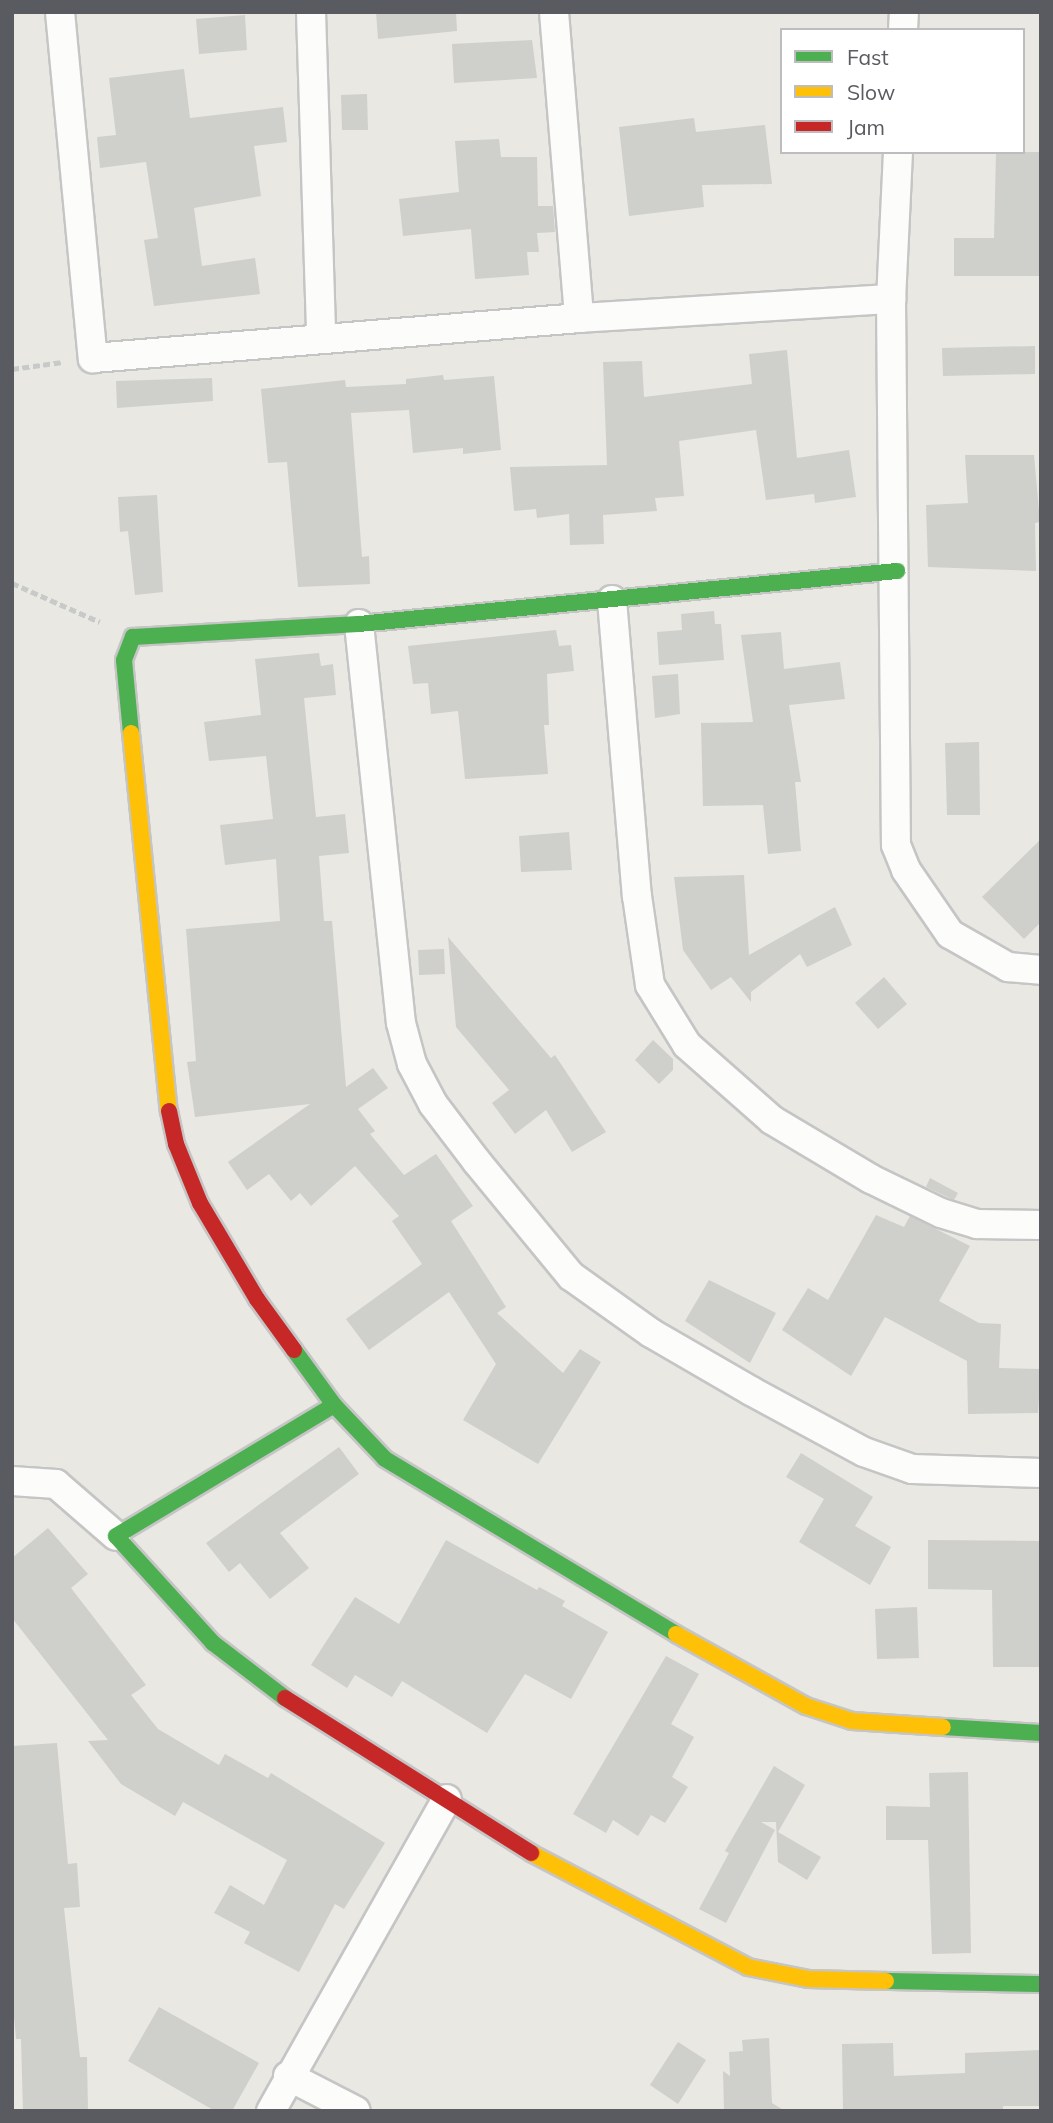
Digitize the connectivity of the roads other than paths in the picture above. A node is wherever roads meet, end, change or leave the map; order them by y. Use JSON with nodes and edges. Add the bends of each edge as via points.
{"nodes":[{"id":1,"x":60,"y":12,"type":"edge"},
{"id":2,"x":311,"y":12,"type":"edge"},
{"id":3,"x":554,"y":12,"type":"edge"},
{"id":4,"x":898,"y":154,"type":"edge"},
{"id":5,"x":891,"y":299,"type":"junction"},
{"id":6,"x":579,"y":318,"type":"junction"},
{"id":7,"x":321,"y":338,"type":"junction"},
{"id":8,"x":897,"y":570,"type":"junction"},
{"id":9,"x":612,"y":600,"type":"junction"},
{"id":10,"x":359,"y":624,"type":"junction"},
{"id":11,"x":1041,"y":970,"type":"edge"},
{"id":12,"x":1041,"y":1225,"type":"edge"},
{"id":13,"x":334,"y":1405,"type":"junction"},
{"id":14,"x":1041,"y":1473,"type":"edge"},
{"id":15,"x":12,"y":1481,"type":"edge"},
{"id":16,"x":116,"y":1536,"type":"junction"},
{"id":17,"x":1041,"y":1733,"type":"edge"},
{"id":18,"x":447,"y":1799,"type":"junction"},
{"id":19,"x":1041,"y":1984,"type":"edge"},
{"id":20,"x":288,"y":2076,"type":"junction"},
{"id":21,"x":271,"y":2111,"type":"edge"},
{"id":22,"x":356,"y":2111,"type":"edge"}],
"edges":[{"from":1,"to":7,"type":"street","via":[[93,358]]},
{"from":2,"to":7,"type":"street"},
{"from":3,"to":6,"type":"street"},
{"from":4,"to":5,"type":"street"},
{"from":5,"to":6,"type":"street"},
{"from":5,"to":8,"type":"street"},
{"from":6,"to":7,"type":"street"},
{"from":8,"to":9,"type":"street"},
{"from":8,"to":11,"type":"street","via":[[896,845],[906,870],[950,934],[1008,967]]},
{"from":9,"to":10,"type":"street"},
{"from":9,"to":12,"type":"street","via":[[637,896],[650,985],[687,1045],[772,1120],[871,1179],[941,1213],[977,1224]]},
{"from":10,"to":13,"type":"street","via":[[133,637],[124,660],[166,1098],[176,1144],[200,1203],[257,1299]]},
{"from":10,"to":14,"type":"street","via":[[401,1023],[412,1064],[433,1104],[477,1162],[571,1276],[651,1333],[751,1391],[864,1452],[912,1469]]},
{"from":13,"to":16,"type":"street"},
{"from":13,"to":17,"type":"street","via":[[385,1459],[598,1591],[806,1706],[852,1721]]},
{"from":15,"to":16,"type":"street","via":[[56,1484]]},
{"from":16,"to":18,"type":"street","via":[[213,1643],[288,1700]]},
{"from":18,"to":19,"type":"street","via":[[545,1862],[748,1967],[808,1979]]},
{"from":18,"to":20,"type":"street"},
{"from":20,"to":21,"type":"street"},
{"from":20,"to":22,"type":"street"}]}
